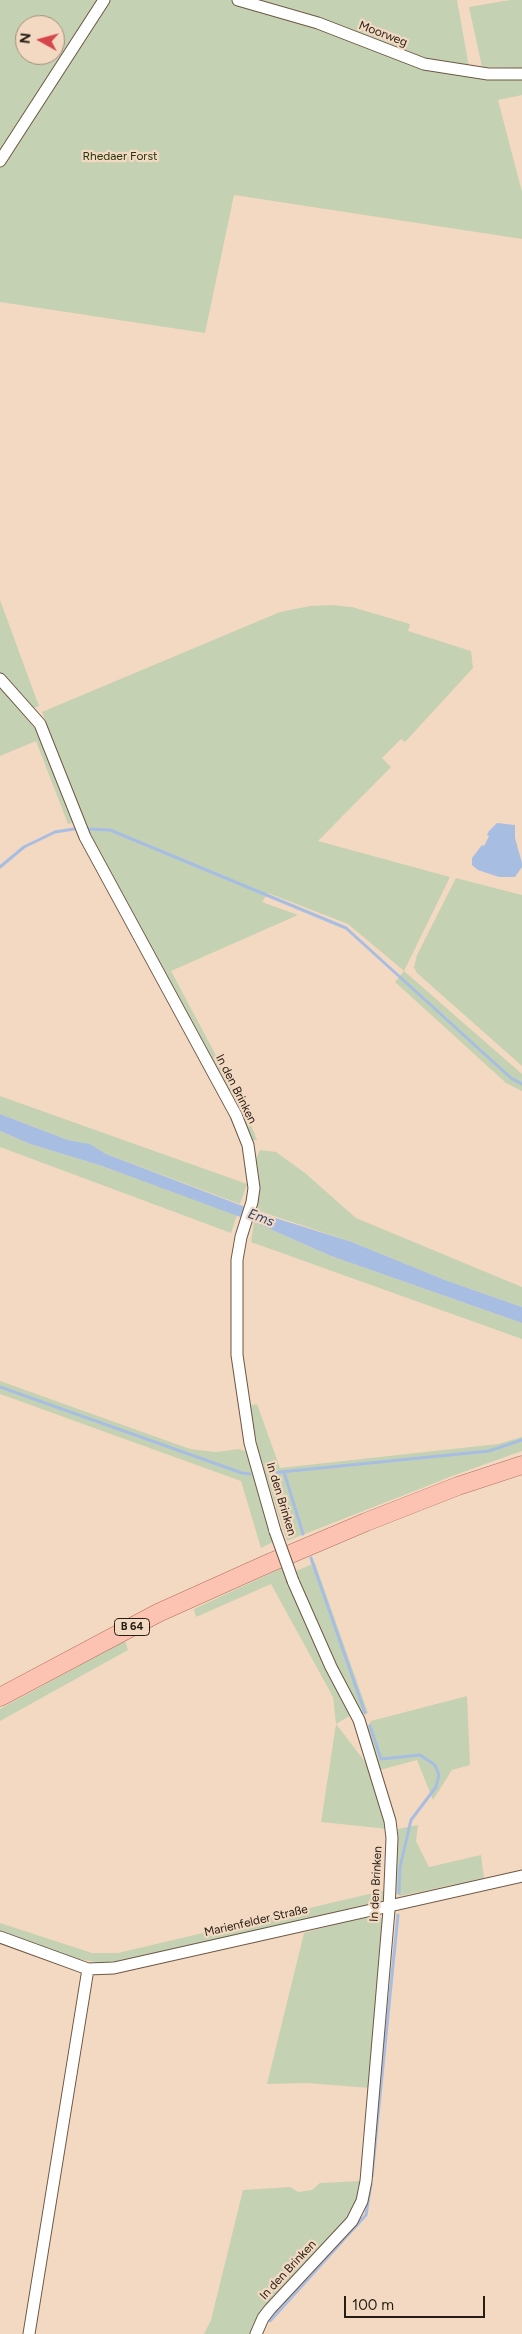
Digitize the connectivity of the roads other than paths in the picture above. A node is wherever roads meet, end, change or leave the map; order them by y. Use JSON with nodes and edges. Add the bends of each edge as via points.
{"nodes":[{"id":1,"x":104,"y":0,"type":"edge"},
{"id":2,"x":238,"y":0,"type":"edge"},
{"id":3,"x":522,"y":74,"type":"edge"},
{"id":4,"x":0,"y":161,"type":"edge"},
{"id":5,"x":0,"y":679,"type":"edge"},
{"id":6,"x":522,"y":1465,"type":"edge"},
{"id":7,"x":0,"y":1697,"type":"edge"},
{"id":8,"x":522,"y":1876,"type":"edge"},
{"id":9,"x":389,"y":1904,"type":"junction"},
{"id":10,"x":0,"y":1937,"type":"edge"},
{"id":11,"x":88,"y":1969,"type":"junction"},
{"id":12,"x":29,"y":2334,"type":"edge"},
{"id":13,"x":256,"y":2334,"type":"edge"}],
"edges":[{"from":1,"to":4,"type":"street"},
{"from":2,"to":3,"type":"street","name":"Moorweg","via":[[318,23],[424,64],[488,74]]},
{"from":5,"to":9,"type":"street","name":"In den Brinken","bridge":true,"via":[[40,724],[85,837],[236,1114],[248,1145],[254,1188],[237,1260],[237,1355],[250,1443],[293,1581],[331,1667],[359,1720],[390,1820]]},
{"from":6,"to":7,"type":"main road","number":"B 64","via":[[458,1486],[258,1568],[158,1613]]},
{"from":8,"to":9,"type":"street","name":"Marienfelder Straße"},
{"from":9,"to":11,"type":"street","name":"Marienfelder Straße","via":[[114,1968]]},
{"from":9,"to":13,"type":"street","name":"In den Brinken","via":[[362,2201],[352,2221],[270,2309]]},
{"from":10,"to":11,"type":"street","name":"Marienfelder Straße"},
{"from":11,"to":12,"type":"street"}]}
